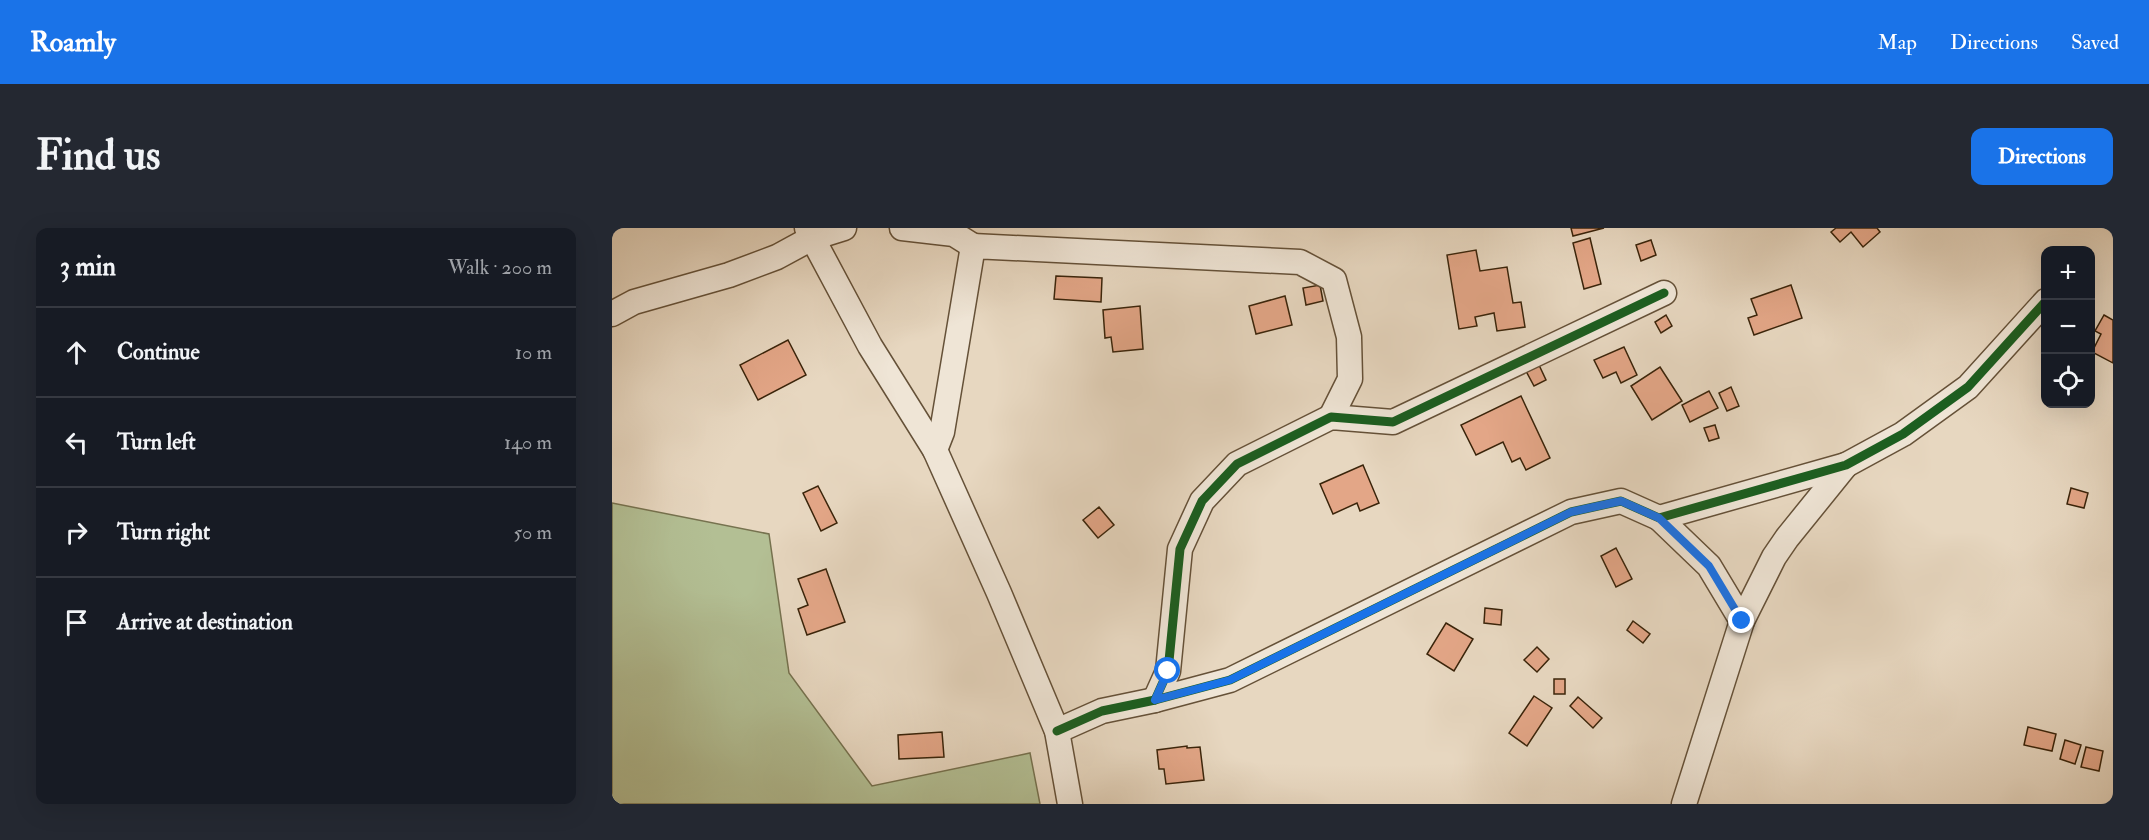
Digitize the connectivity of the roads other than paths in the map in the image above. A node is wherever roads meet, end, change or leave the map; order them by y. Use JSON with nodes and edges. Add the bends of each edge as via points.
{"nodes":[{"id":1,"x":844,"y":228,"type":"edge"},
{"id":2,"x":902,"y":228,"type":"edge"},
{"id":3,"x":810,"y":233,"type":"edge"},
{"id":4,"x":973,"y":246,"type":"junction"},
{"id":5,"x":1664,"y":293,"type":"dead end"},
{"id":6,"x":2041,"y":307,"type":"edge"},
{"id":7,"x":612,"y":314,"type":"edge"},
{"id":8,"x":1331,"y":417,"type":"junction"},
{"id":9,"x":934,"y":450,"type":"junction"},
{"id":10,"x":1845,"y":465,"type":"junction"},
{"id":11,"x":1659,"y":518,"type":"junction"},
{"id":12,"x":1742,"y":621,"type":"junction"},
{"id":13,"x":1155,"y":700,"type":"junction"},
{"id":14,"x":1058,"y":730,"type":"junction"},
{"id":15,"x":1070,"y":804,"type":"edge"},
{"id":16,"x":1684,"y":804,"type":"edge"}],
"edges":[{"from":1,"to":3,"type":"street"},
{"from":2,"to":4,"type":"street","via":[[954,234]]},
{"from":3,"to":7,"type":"street","via":[[777,257],[634,302]]},
{"from":3,"to":9,"type":"street","via":[[870,346]]},
{"from":4,"to":8,"type":"street","via":[[1300,262],[1334,280],[1348,337],[1350,379]]},
{"from":4,"to":9,"type":"street","via":[[942,432]]},
{"from":5,"to":8,"type":"street","via":[[1393,422]]},
{"from":6,"to":10,"type":"street","via":[[1968,387],[1903,434]]},
{"from":8,"to":13,"type":"street","via":[[1238,464],[1202,501],[1180,549],[1168,671]]},
{"from":9,"to":14,"type":"street"},
{"from":10,"to":11,"type":"street"},
{"from":10,"to":12,"type":"street","via":[[1786,538]]},
{"from":11,"to":12,"type":"street","via":[[1709,566]]},
{"from":11,"to":13,"type":"street","via":[[1621,501],[1571,512],[1230,680]]},
{"from":12,"to":16,"type":"street"},
{"from":13,"to":14,"type":"street","via":[[1102,711]]},
{"from":14,"to":15,"type":"street"}]}
